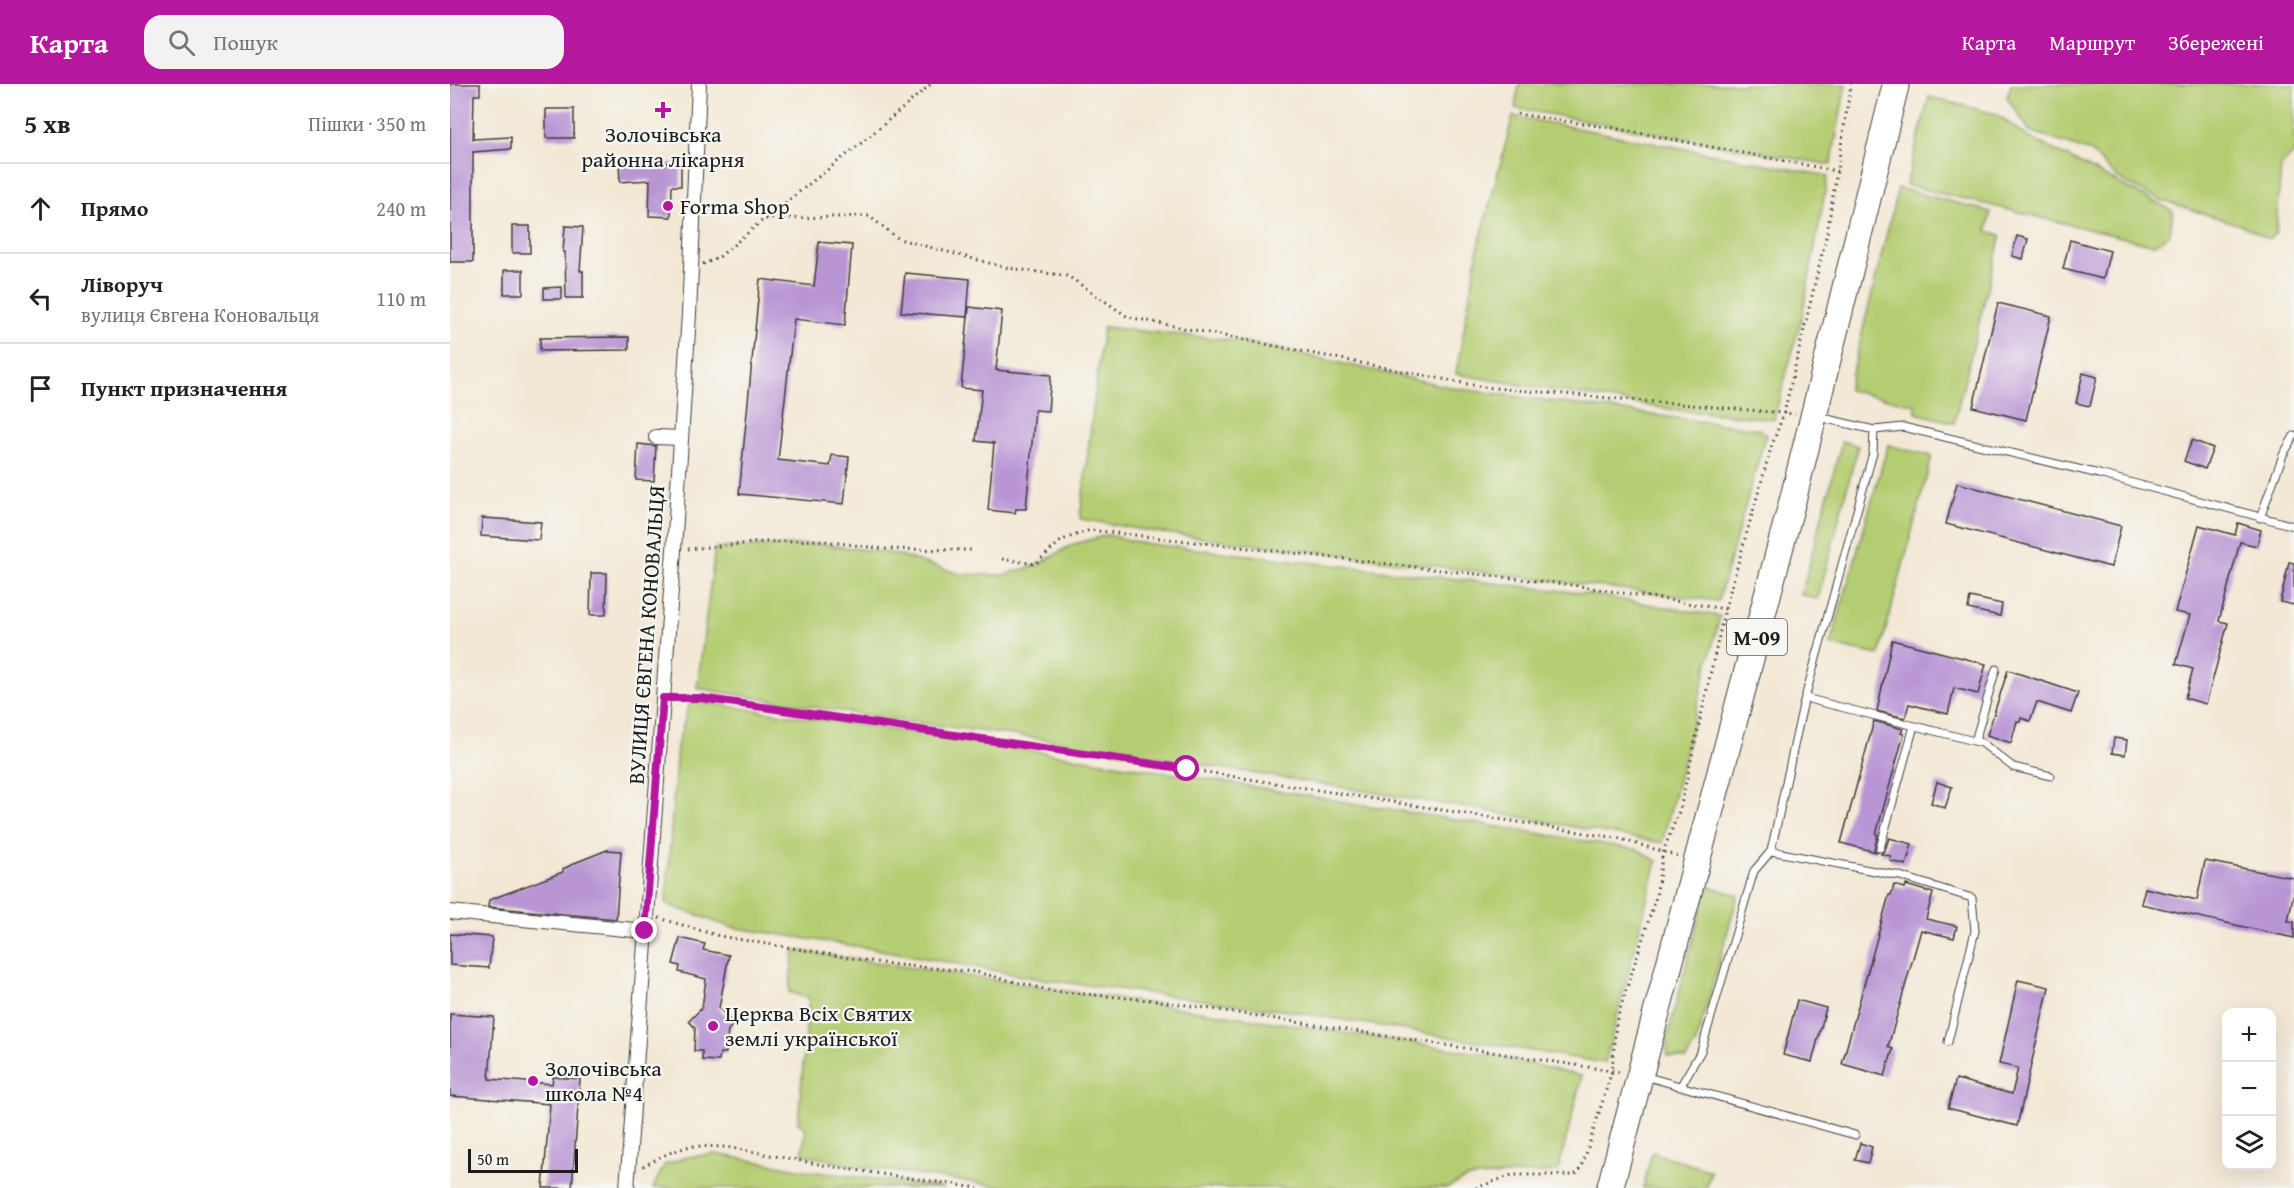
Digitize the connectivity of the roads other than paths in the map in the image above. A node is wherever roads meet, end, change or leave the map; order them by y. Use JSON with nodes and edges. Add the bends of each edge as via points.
{"nodes":[{"id":1,"x":689,"y":84,"type":"edge"},
{"id":2,"x":699,"y":84,"type":"edge"},
{"id":3,"x":1896,"y":84,"type":"edge"},
{"id":4,"x":1814,"y":415,"type":"junction"},
{"id":5,"x":1874,"y":430,"type":"junction"},
{"id":6,"x":2294,"y":436,"type":"edge"},
{"id":7,"x":656,"y":437,"type":"dead end"},
{"id":8,"x":681,"y":438,"type":"junction"},
{"id":9,"x":2260,"y":518,"type":"junction"},
{"id":10,"x":2294,"y":526,"type":"edge"},
{"id":11,"x":1996,"y":669,"type":"dead end"},
{"id":12,"x":1805,"y":698,"type":"junction"},
{"id":13,"x":1914,"y":726,"type":"junction"},
{"id":14,"x":1976,"y":741,"type":"junction"},
{"id":15,"x":2050,"y":776,"type":"dead end"},
{"id":16,"x":1880,"y":848,"type":"dead end"},
{"id":17,"x":1770,"y":851,"type":"junction"},
{"id":18,"x":450,"y":912,"type":"edge"},
{"id":19,"x":645,"y":931,"type":"junction"},
{"id":20,"x":1948,"y":1042,"type":"dead end"},
{"id":21,"x":1641,"y":1076,"type":"junction"},
{"id":22,"x":1680,"y":1087,"type":"junction"},
{"id":23,"x":1855,"y":1135,"type":"dead end"},
{"id":24,"x":627,"y":1181,"type":"edge"},
{"id":25,"x":635,"y":1188,"type":"edge"},
{"id":26,"x":1610,"y":1188,"type":"edge"}],
"edges":[{"from":1,"to":2,"type":"lane"},
{"from":2,"to":8,"type":"street","name":"ВУЛИЦЯ ЄВГЕНА КОНОВАЛЬЦЯ"},
{"from":3,"to":4,"type":"highway","number":"М-09"},
{"from":4,"to":5,"type":"lane"},
{"from":4,"to":21,"type":"highway","number":"М-09"},
{"from":5,"to":9,"type":"lane","via":[[1903,427]]},
{"from":5,"to":12,"type":"lane","via":[[1873,453]]},
{"from":6,"to":9,"type":"lane"},
{"from":7,"to":8,"type":"street"},
{"from":8,"to":19,"type":"street","name":"ВУЛИЦЯ ЄВГЕНА КОНОВАЛЬЦЯ"},
{"from":9,"to":10,"type":"lane"},
{"from":11,"to":14,"type":"lane"},
{"from":12,"to":13,"type":"lane"},
{"from":12,"to":17,"type":"lane"},
{"from":13,"to":14,"type":"lane"},
{"from":13,"to":16,"type":"lane"},
{"from":14,"to":15,"type":"lane","via":[[2013,767]]},
{"from":17,"to":20,"type":"lane","via":[[1900,876],[1972,898],[1975,931]]},
{"from":17,"to":22,"type":"lane","via":[[1754,871],[1701,1051]]},
{"from":18,"to":19,"type":"street"},
{"from":19,"to":24,"type":"street","name":"ВУЛИЦЯ ЄВГЕНА КОНОВАЛЬЦЯ"},
{"from":21,"to":22,"type":"lane"},
{"from":21,"to":26,"type":"highway","number":"М-09"},
{"from":22,"to":23,"type":"lane"},
{"from":24,"to":25,"type":"street"}]}
